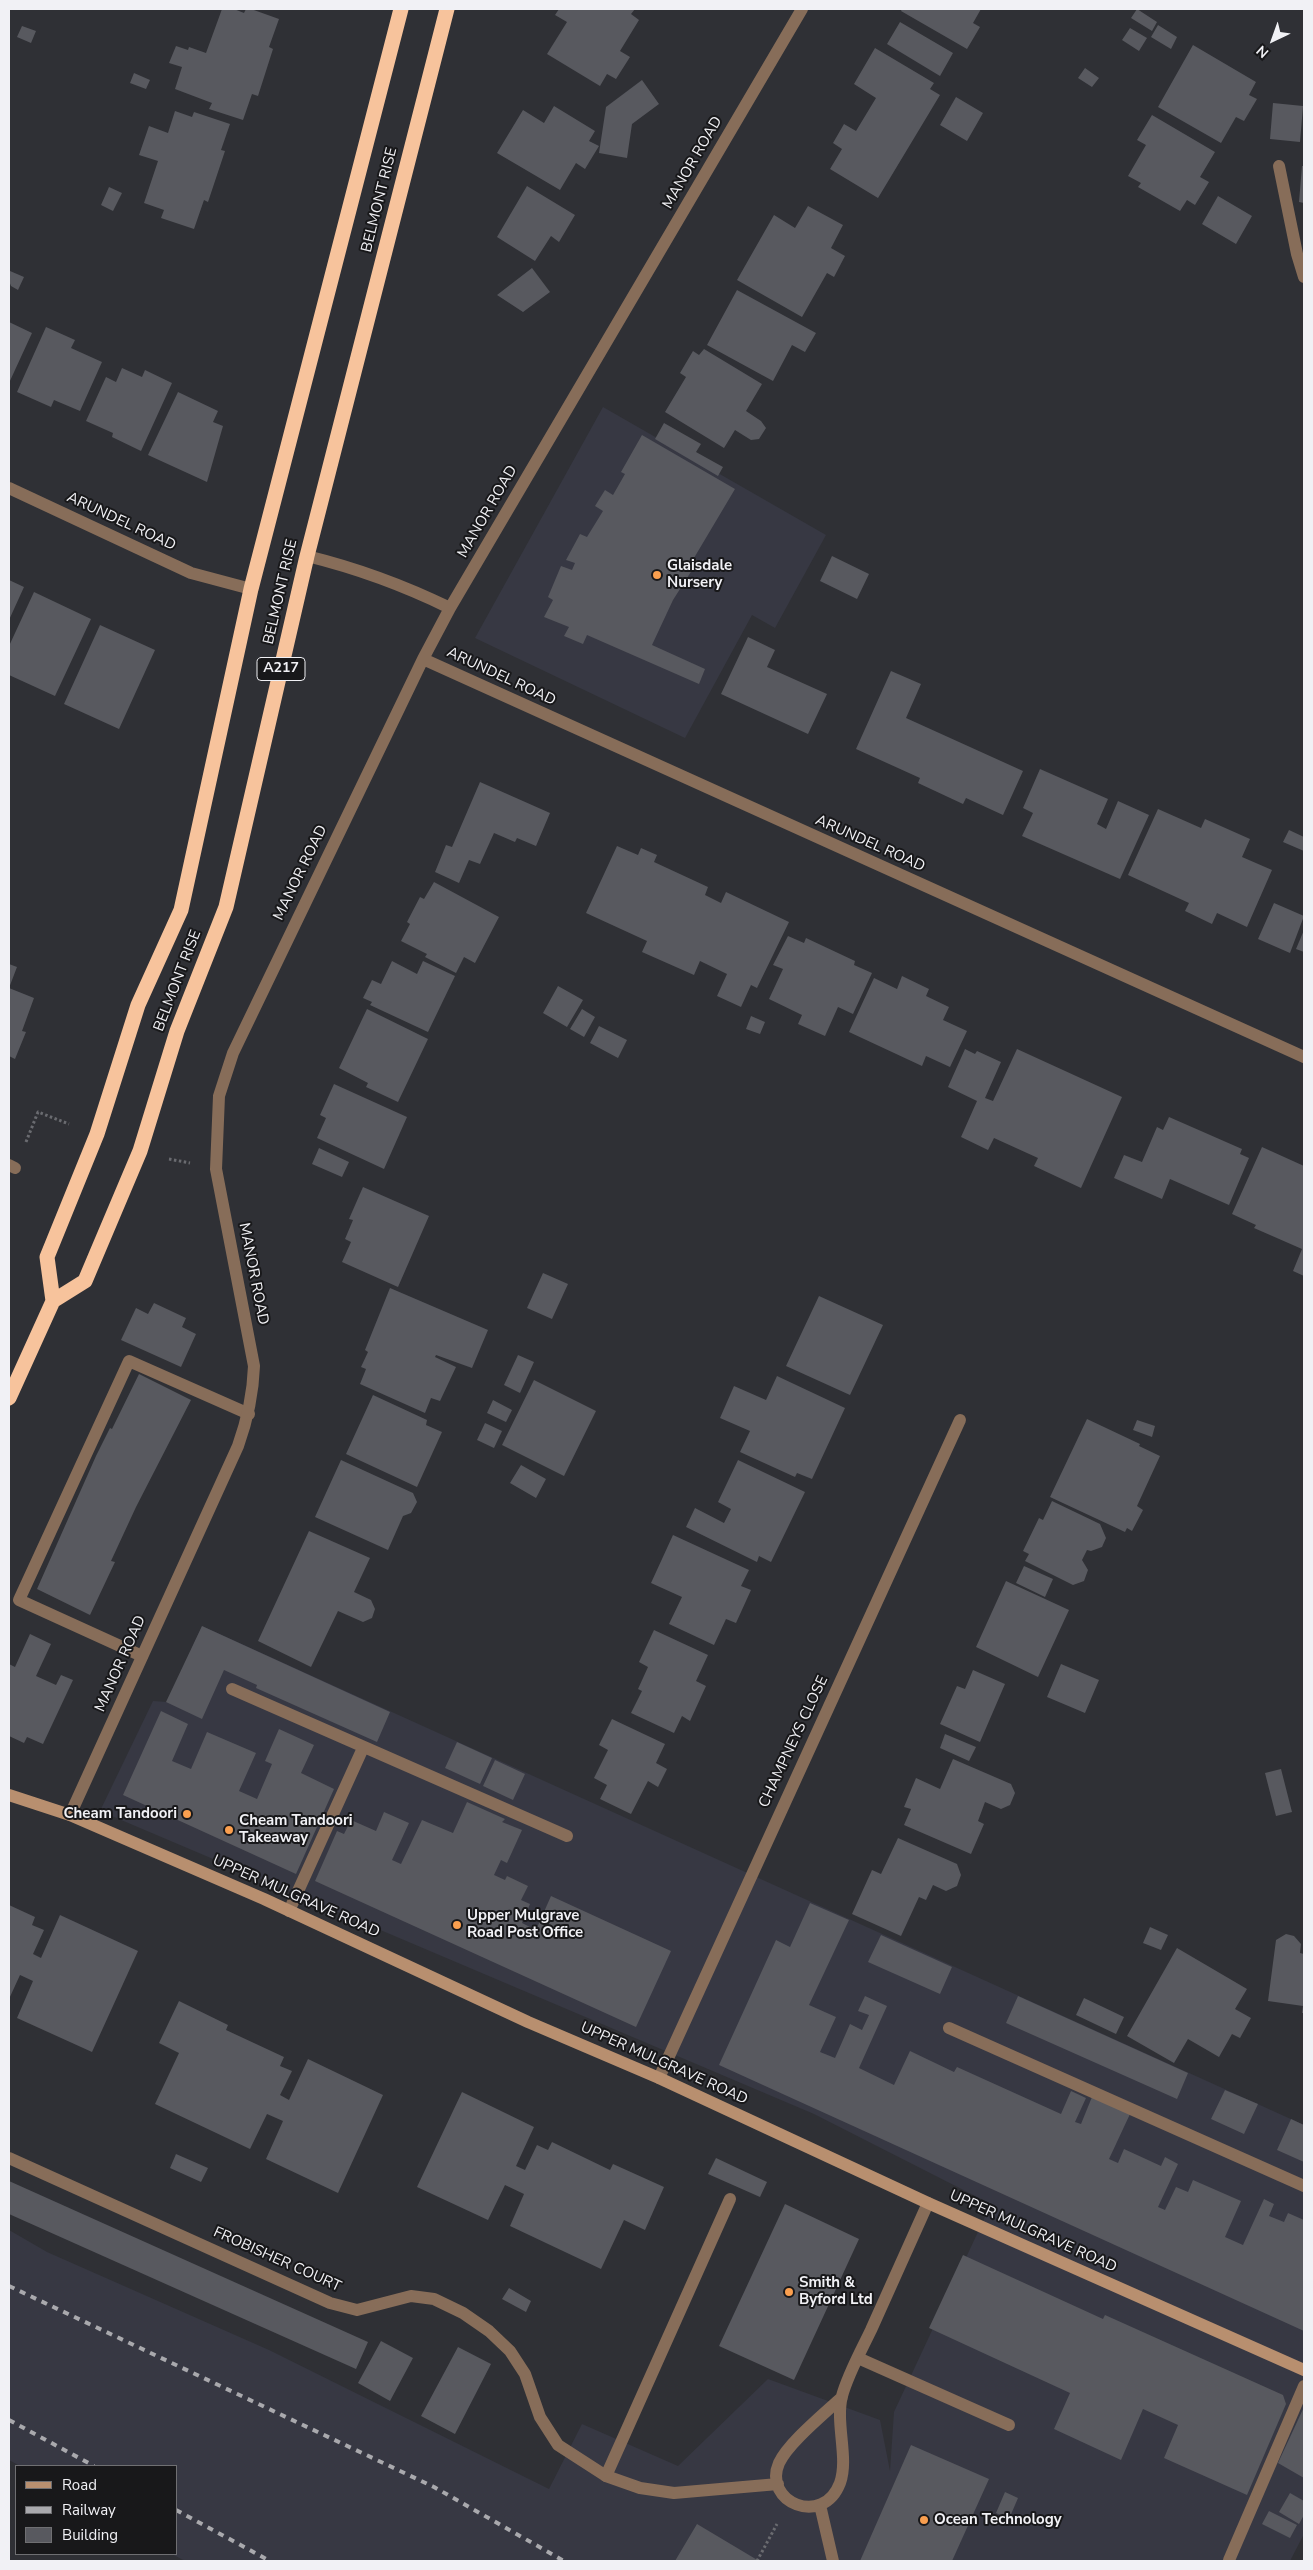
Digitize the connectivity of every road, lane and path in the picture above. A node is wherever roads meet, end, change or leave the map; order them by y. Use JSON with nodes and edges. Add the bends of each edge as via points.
{"nodes":[{"id":1,"x":401,"y":9,"type":"edge"},
{"id":2,"x":447,"y":9,"type":"edge"},
{"id":3,"x":802,"y":9,"type":"edge"},
{"id":4,"x":1279,"y":166,"type":"dead end"},
{"id":5,"x":1304,"y":277,"type":"edge"},
{"id":6,"x":9,"y":488,"type":"edge"},
{"id":7,"x":307,"y":556,"type":"junction"},
{"id":8,"x":251,"y":589,"type":"junction"},
{"id":9,"x":450,"y":608,"type":"junction"},
{"id":10,"x":423,"y":659,"type":"junction"},
{"id":11,"x":1304,"y":1057,"type":"edge"},
{"id":12,"x":72,"y":1125,"type":"dead end"},
{"id":13,"x":12,"y":1166,"type":"edge"},
{"id":14,"x":53,"y":1301,"type":"junction"},
{"id":15,"x":9,"y":1398,"type":"edge"},
{"id":16,"x":249,"y":1414,"type":"junction"},
{"id":17,"x":960,"y":1420,"type":"dead end"},
{"id":18,"x":142,"y":1656,"type":"junction"},
{"id":19,"x":232,"y":1689,"type":"dead end"},
{"id":20,"x":364,"y":1748,"type":"junction"},
{"id":21,"x":9,"y":1795,"type":"edge"},
{"id":22,"x":70,"y":1815,"type":"junction"},
{"id":23,"x":567,"y":1836,"type":"dead end"},
{"id":24,"x":288,"y":1911,"type":"junction"},
{"id":25,"x":949,"y":2028,"type":"dead end"},
{"id":26,"x":659,"y":2078,"type":"junction"},
{"id":27,"x":9,"y":2158,"type":"edge"},
{"id":28,"x":1304,"y":2186,"type":"edge"},
{"id":29,"x":730,"y":2199,"type":"dead end"},
{"id":30,"x":928,"y":2203,"type":"junction"},
{"id":31,"x":858,"y":2358,"type":"junction"},
{"id":32,"x":1304,"y":2370,"type":"edge"},
{"id":33,"x":1304,"y":2386,"type":"edge"},
{"id":34,"x":842,"y":2397,"type":"junction"},
{"id":35,"x":1009,"y":2425,"type":"dead end"},
{"id":36,"x":606,"y":2476,"type":"junction"},
{"id":37,"x":778,"y":2484,"type":"junction"},
{"id":38,"x":790,"y":2501,"type":"junction"},
{"id":39,"x":820,"y":2505,"type":"junction"},
{"id":40,"x":1229,"y":2560,"type":"dead end"},
{"id":41,"x":757,"y":2561,"type":"edge"},
{"id":42,"x":833,"y":2561,"type":"edge"}],
"edges":[{"from":1,"to":8,"type":"highway","name":"BELMONT RISE","number":"A217"},
{"from":2,"to":7,"type":"highway","name":"BELMONT RISE","number":"A217"},
{"from":3,"to":9,"type":"street","name":"MANOR ROAD"},
{"from":4,"to":5,"type":"street"},
{"from":6,"to":8,"type":"street","name":"ARUNDEL ROAD","via":[[191,572]]},
{"from":7,"to":9,"type":"street","via":[[348,567]]},
{"from":7,"to":14,"type":"highway","name":"BELMONT RISE","number":"A217","via":[[226,907],[177,1031],[140,1151],[85,1281]]},
{"from":8,"to":14,"type":"highway","name":"BELMONT RISE","number":"A217","via":[[181,910],[138,1005],[97,1134],[46,1257]]},
{"from":9,"to":10,"type":"street","name":"MANOR ROAD"},
{"from":10,"to":11,"type":"street","name":"ARUNDEL ROAD"},
{"from":10,"to":16,"type":"street","name":"MANOR ROAD","via":[[232,1053],[219,1096],[216,1169],[254,1366]]},
{"from":12,"to":13,"type":"path","via":[[38,1112]]},
{"from":14,"to":15,"type":"highway"},
{"from":16,"to":18,"type":"street","name":"MANOR ROAD","via":[[238,1446]]},
{"from":16,"to":18,"type":"street","via":[[129,1361],[19,1600]]},
{"from":17,"to":26,"type":"street","name":"CHAMPNEYS CLOSE"},
{"from":18,"to":22,"type":"street","name":"MANOR ROAD"},
{"from":19,"to":20,"type":"street"},
{"from":20,"to":23,"type":"street"},
{"from":20,"to":24,"type":"street"},
{"from":21,"to":22,"type":"street","name":"UPPER MULGRAVE ROAD"},
{"from":22,"to":24,"type":"street","name":"UPPER MULGRAVE ROAD"},
{"from":24,"to":26,"type":"street","name":"UPPER MULGRAVE ROAD","via":[[528,2022]]},
{"from":25,"to":28,"type":"street"},
{"from":26,"to":30,"type":"street","name":"UPPER MULGRAVE ROAD"},
{"from":27,"to":36,"type":"street","name":"FROBISHER COURT","via":[[330,2303],[357,2310],[411,2296],[434,2299],[463,2313],[489,2331],[510,2352],[525,2374],[540,2417],[558,2445]]},
{"from":29,"to":36,"type":"street"},
{"from":30,"to":31,"type":"street"},
{"from":30,"to":32,"type":"street","name":"UPPER MULGRAVE ROAD"},
{"from":31,"to":34,"type":"street"},
{"from":31,"to":35,"type":"street"},
{"from":33,"to":40,"type":"street"},
{"from":34,"to":37,"type":"street","via":[[784,2454],[776,2474]]},
{"from":34,"to":39,"type":"street","via":[[840,2442],[843,2474],[836,2492]]},
{"from":36,"to":37,"type":"street","name":"FROBISHER COURT","via":[[640,2488],[674,2493]]},
{"from":37,"to":38,"type":"street"},
{"from":38,"to":39,"type":"street","via":[[799,2506]]},
{"from":38,"to":41,"type":"path"},
{"from":39,"to":42,"type":"street"}]}
